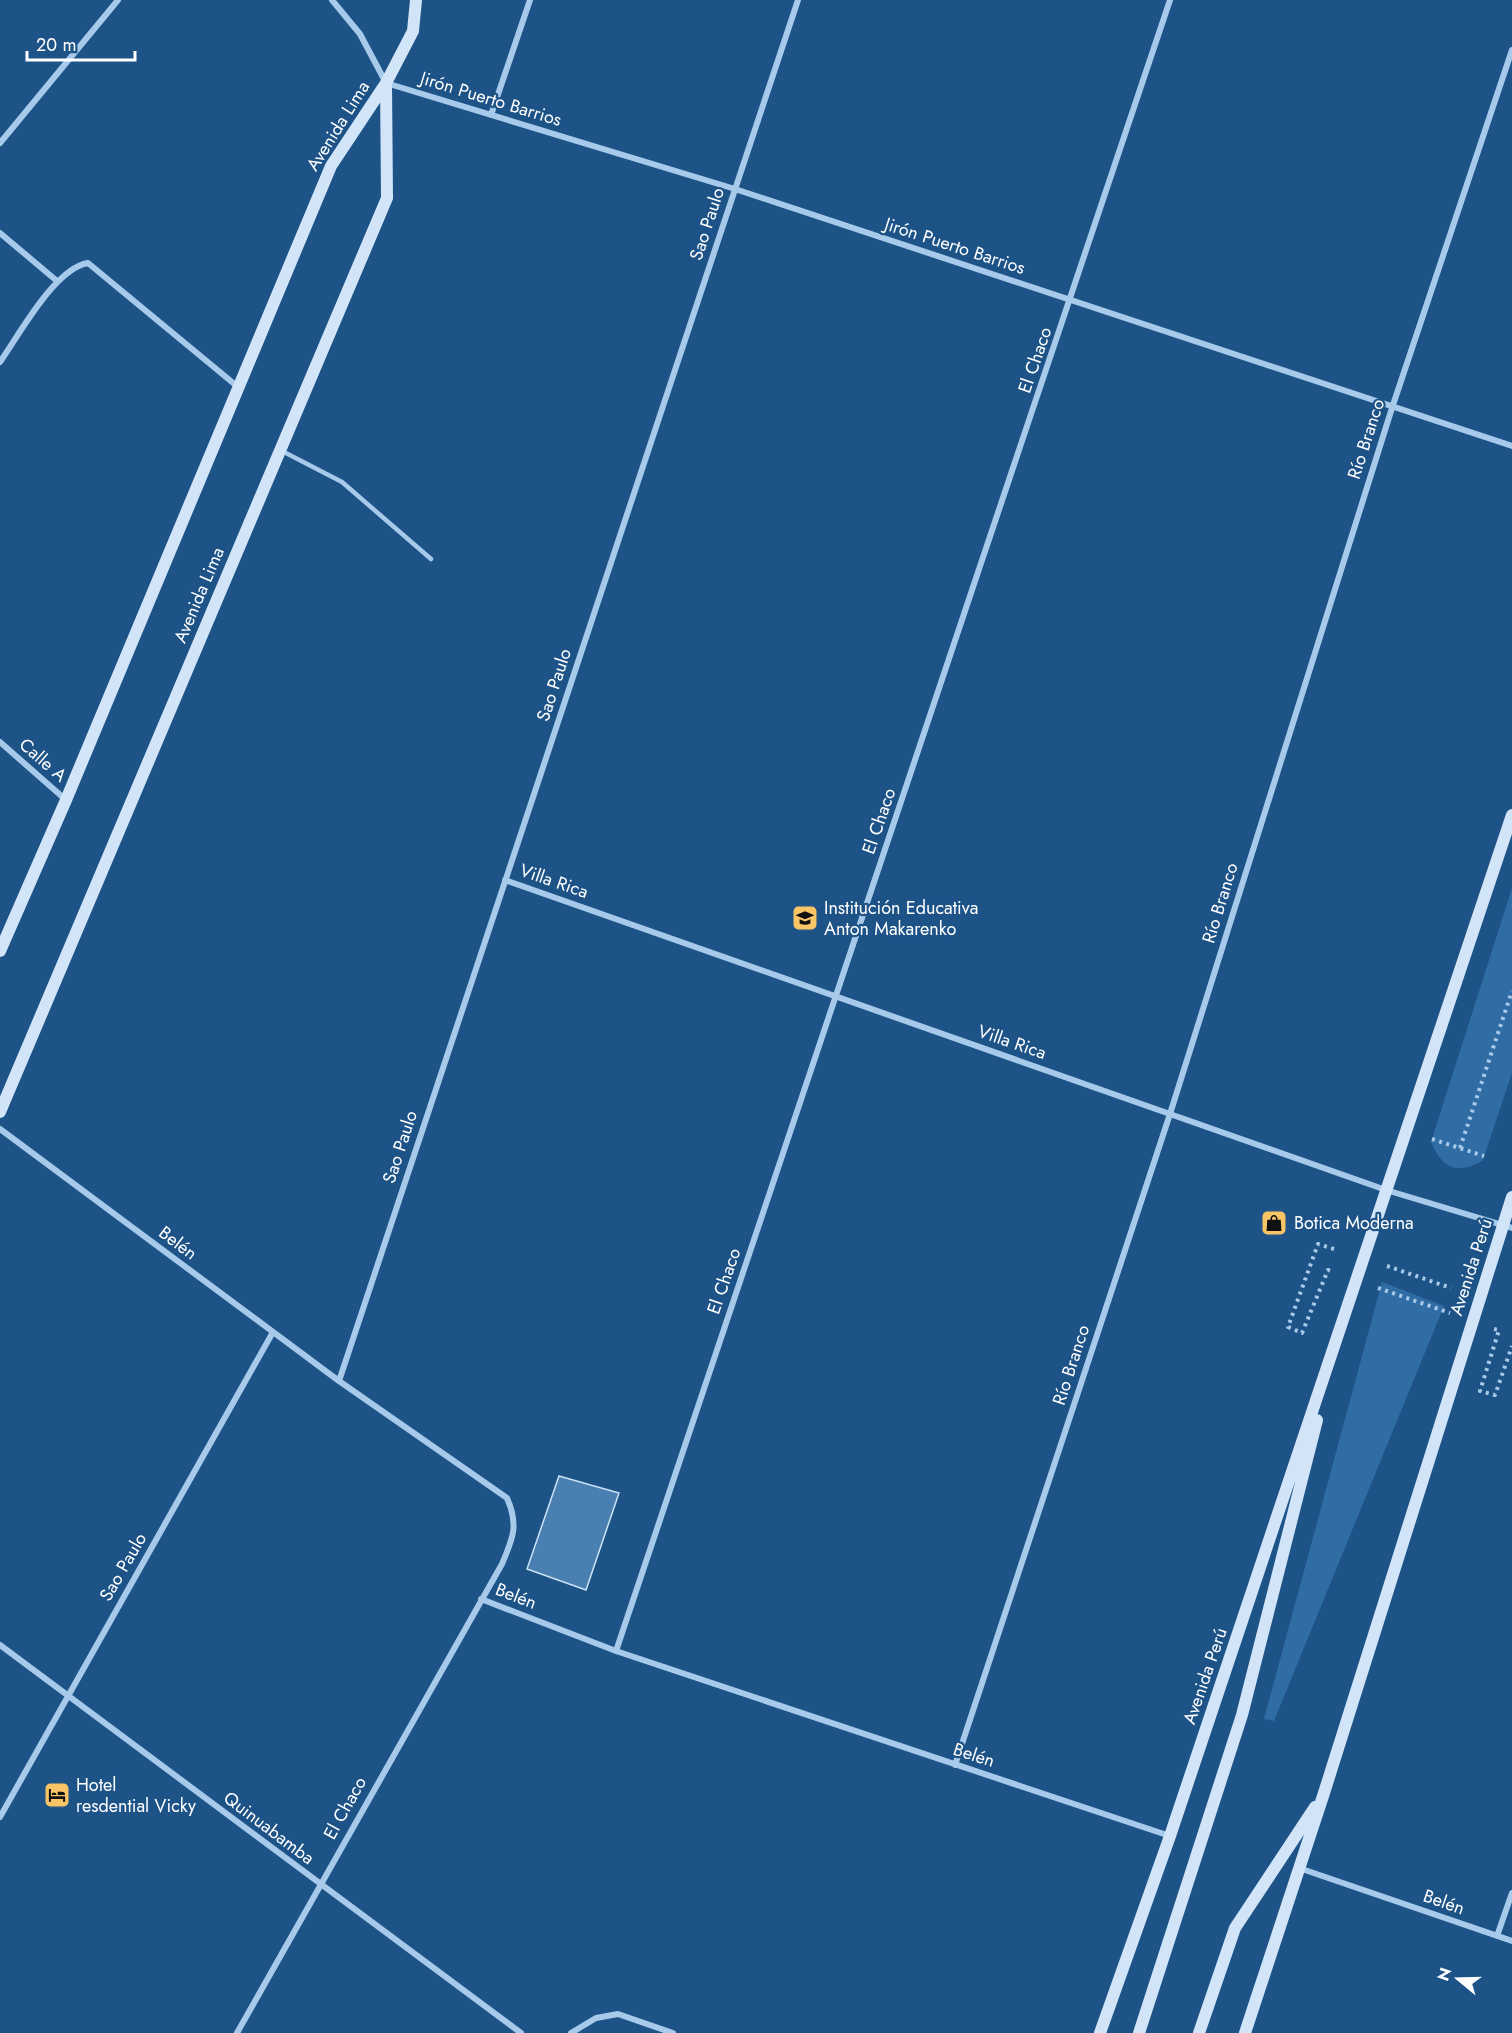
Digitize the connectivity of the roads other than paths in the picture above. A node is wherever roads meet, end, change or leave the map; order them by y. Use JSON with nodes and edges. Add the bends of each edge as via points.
{"nodes":[{"id":1,"x":118,"y":0,"type":"edge"},
{"id":2,"x":332,"y":0,"type":"edge"},
{"id":3,"x":417,"y":0,"type":"edge"},
{"id":4,"x":530,"y":0,"type":"edge"},
{"id":5,"x":798,"y":0,"type":"edge"},
{"id":6,"x":1170,"y":0,"type":"edge"},
{"id":7,"x":1512,"y":50,"type":"edge"},
{"id":8,"x":386,"y":83,"type":"junction"},
{"id":9,"x":491,"y":115,"type":"junction"},
{"id":10,"x":0,"y":143,"type":"edge"},
{"id":11,"x":735,"y":189,"type":"junction"},
{"id":12,"x":0,"y":233,"type":"edge"},
{"id":13,"x":57,"y":281,"type":"junction"},
{"id":14,"x":1071,"y":300,"type":"junction"},
{"id":15,"x":0,"y":362,"type":"edge"},
{"id":16,"x":238,"y":388,"type":"junction"},
{"id":17,"x":1392,"y":408,"type":"junction"},
{"id":18,"x":1512,"y":446,"type":"edge"},
{"id":19,"x":280,"y":450,"type":"junction"},
{"id":20,"x":431,"y":560,"type":"dead end"},
{"id":21,"x":0,"y":742,"type":"edge"},
{"id":22,"x":66,"y":800,"type":"junction"},
{"id":23,"x":1512,"y":815,"type":"edge"},
{"id":24,"x":505,"y":880,"type":"junction"},
{"id":25,"x":0,"y":951,"type":"edge"},
{"id":26,"x":835,"y":996,"type":"junction"},
{"id":27,"x":0,"y":1112,"type":"edge"},
{"id":28,"x":1170,"y":1114,"type":"junction"},
{"id":29,"x":0,"y":1129,"type":"edge"},
{"id":30,"x":1386,"y":1190,"type":"junction"},
{"id":31,"x":1512,"y":1197,"type":"edge"},
{"id":32,"x":1508,"y":1226,"type":"edge"},
{"id":33,"x":1341,"y":1329,"type":"junction"},
{"id":34,"x":273,"y":1332,"type":"junction"},
{"id":35,"x":339,"y":1381,"type":"junction"},
{"id":36,"x":481,"y":1599,"type":"junction"},
{"id":37,"x":0,"y":1645,"type":"edge"},
{"id":38,"x":616,"y":1651,"type":"junction"},
{"id":39,"x":68,"y":1694,"type":"junction"},
{"id":40,"x":955,"y":1765,"type":"junction"},
{"id":41,"x":1324,"y":1793,"type":"junction"},
{"id":42,"x":0,"y":1817,"type":"edge"},
{"id":43,"x":1170,"y":1836,"type":"junction"},
{"id":44,"x":1299,"y":1868,"type":"junction"},
{"id":45,"x":319,"y":1885,"type":"junction"},
{"id":46,"x":1512,"y":1893,"type":"edge"},
{"id":47,"x":1497,"y":1936,"type":"junction"},
{"id":48,"x":1512,"y":1941,"type":"edge"},
{"id":49,"x":237,"y":2033,"type":"edge"},
{"id":50,"x":521,"y":2033,"type":"edge"},
{"id":51,"x":571,"y":2033,"type":"edge"},
{"id":52,"x":674,"y":2033,"type":"edge"},
{"id":53,"x":1100,"y":2033,"type":"edge"},
{"id":54,"x":1139,"y":2033,"type":"edge"},
{"id":55,"x":1199,"y":2033,"type":"edge"},
{"id":56,"x":1245,"y":2033,"type":"edge"}],
"edges":[{"from":1,"to":10,"type":"street"},
{"from":2,"to":8,"type":"street","via":[[360,33]]},
{"from":3,"to":8,"type":"main road","name":"Avenida Lima","via":[[413,31]]},
{"from":4,"to":9,"type":"street"},
{"from":5,"to":11,"type":"street","name":"Sao Paulo"},
{"from":6,"to":14,"type":"street","name":"El Chaco"},
{"from":7,"to":17,"type":"street","name":"Río Branco"},
{"from":8,"to":9,"type":"street","name":"Jirón Puerto Barrios"},
{"from":8,"to":16,"type":"main road","name":"Avenida Lima","via":[[331,166]]},
{"from":8,"to":19,"type":"main road","name":"Avenida Lima","via":[[387,198]]},
{"from":9,"to":11,"type":"street","name":"Jirón Puerto Barrios"},
{"from":11,"to":14,"type":"street","name":"Jirón Puerto Barrios"},
{"from":11,"to":24,"type":"street","name":"Sao Paulo"},
{"from":12,"to":13,"type":"street"},
{"from":13,"to":15,"type":"street"},
{"from":13,"to":16,"type":"street","via":[[77,265],[88,263]]},
{"from":14,"to":17,"type":"street","name":"Jirón Puerto Barrios"},
{"from":14,"to":26,"type":"street","name":"El Chaco"},
{"from":16,"to":22,"type":"main road","name":"Avenida Lima"},
{"from":17,"to":18,"type":"street","name":"Jirón Puerto Barrios"},
{"from":17,"to":28,"type":"street","name":"Río Branco"},
{"from":19,"to":20,"type":"lane","via":[[342,482]]},
{"from":19,"to":27,"type":"main road","name":"Avenida Lima"},
{"from":21,"to":22,"type":"street","name":"Calle A"},
{"from":22,"to":25,"type":"main road","name":"Avenida Lima"},
{"from":23,"to":30,"type":"main road","name":"Avenida Perú"},
{"from":24,"to":26,"type":"street","name":"Villa Rica"},
{"from":24,"to":35,"type":"street","name":"Sao Paulo"},
{"from":26,"to":28,"type":"street","name":"Villa Rica"},
{"from":26,"to":38,"type":"street","name":"El Chaco"},
{"from":28,"to":30,"type":"street","name":"Villa Rica"},
{"from":28,"to":40,"type":"street","name":"Río Branco"},
{"from":29,"to":34,"type":"street","name":"Belén"},
{"from":30,"to":32,"type":"street","name":"Villa Rica"},
{"from":30,"to":33,"type":"main road","name":"Avenida Perú"},
{"from":31,"to":32,"type":"main road","name":"Avenida Perú"},
{"from":32,"to":41,"type":"main road","name":"Avenida Perú"},
{"from":33,"to":43,"type":"main road","name":"Avenida Perú"},
{"from":33,"to":54,"type":"main road","name":"Avenida Perú","via":[[1242,1715]]},
{"from":34,"to":35,"type":"street","name":"Belén"},
{"from":34,"to":39,"type":"street","name":"Sao Paulo"},
{"from":35,"to":36,"type":"street","name":"Belén","via":[[507,1498],[514,1515],[513,1536]]},
{"from":36,"to":38,"type":"street","name":"Belén"},
{"from":36,"to":45,"type":"street","name":"El Chaco"},
{"from":37,"to":39,"type":"street","name":"Quinuabamba"},
{"from":38,"to":40,"type":"street","name":"Belén"},
{"from":39,"to":42,"type":"street","name":"Sao Paulo"},
{"from":39,"to":45,"type":"street","name":"Quinuabamba"},
{"from":40,"to":43,"type":"street","name":"Belén"},
{"from":41,"to":44,"type":"main road","name":"Avenida Perú"},
{"from":41,"to":55,"type":"main road","name":"Avenida Perú","via":[[1235,1928]]},
{"from":43,"to":53,"type":"main road","name":"Avenida Perú"},
{"from":44,"to":47,"type":"street","name":"Belén"},
{"from":44,"to":56,"type":"main road","name":"Avenida Perú"},
{"from":45,"to":49,"type":"street","name":"El Chaco"},
{"from":45,"to":50,"type":"street","name":"Quinuabamba"},
{"from":46,"to":47,"type":"street"},
{"from":47,"to":48,"type":"street","name":"Belén"},
{"from":51,"to":52,"type":"street","via":[[596,2018],[618,2014]]}]}
